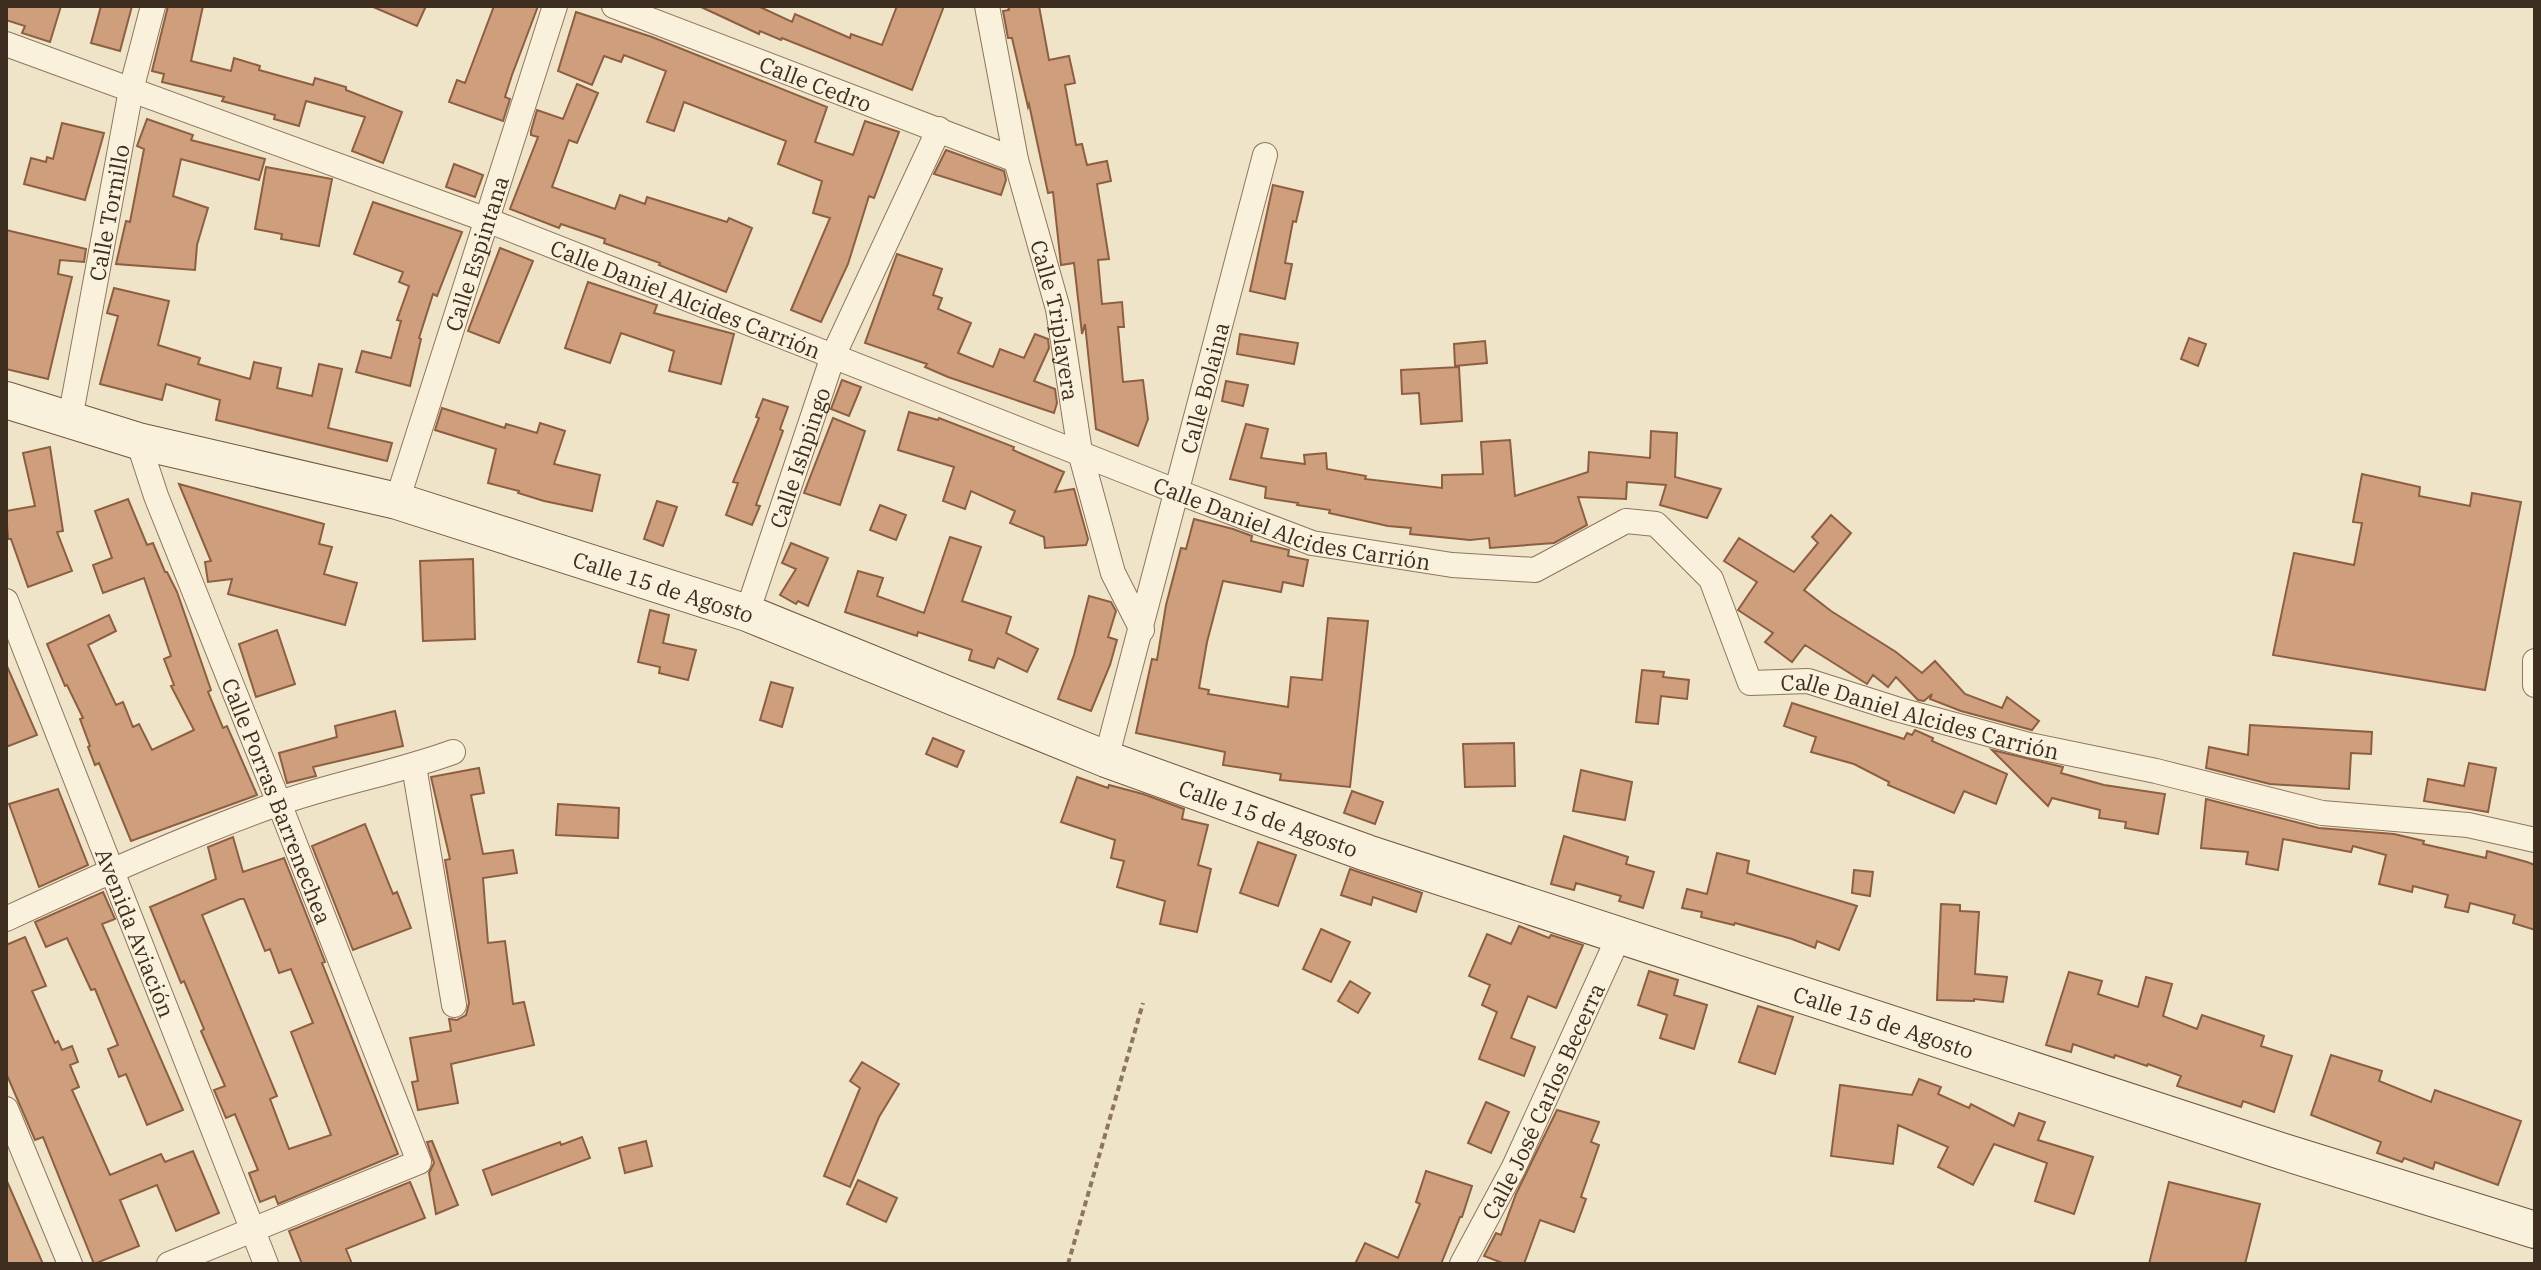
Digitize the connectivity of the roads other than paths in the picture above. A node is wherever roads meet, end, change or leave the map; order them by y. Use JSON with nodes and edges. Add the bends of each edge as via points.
{"nodes":[{"id":1,"x":153,"y":6,"type":"edge"},
{"id":2,"x":555,"y":6,"type":"edge"},
{"id":3,"x":614,"y":6,"type":"edge"},
{"id":4,"x":987,"y":6,"type":"edge"},
{"id":5,"x":6,"y":44,"type":"edge"},
{"id":6,"x":131,"y":90,"type":"junction"},
{"id":7,"x":939,"y":129,"type":"junction"},
{"id":8,"x":1265,"y":155,"type":"dead end"},
{"id":9,"x":1016,"y":160,"type":"junction"},
{"id":10,"x":487,"y":220,"type":"junction"},
{"id":11,"x":833,"y":356,"type":"junction"},
{"id":12,"x":6,"y":400,"type":"edge"},
{"id":13,"x":70,"y":419,"type":"junction"},
{"id":14,"x":138,"y":441,"type":"junction"},
{"id":15,"x":1080,"y":452,"type":"junction"},
{"id":16,"x":1178,"y":492,"type":"junction"},
{"id":17,"x":397,"y":501,"type":"junction"},
{"id":18,"x":6,"y":603,"type":"edge"},
{"id":19,"x":747,"y":613,"type":"junction"},
{"id":20,"x":1142,"y":630,"type":"junction"},
{"id":21,"x":2535,"y":661,"type":"edge"},
{"id":22,"x":2535,"y":685,"type":"edge"},
{"id":23,"x":453,"y":752,"type":"dead end"},
{"id":24,"x":1106,"y":759,"type":"junction"},
{"id":25,"x":414,"y":766,"type":"junction"},
{"id":26,"x":279,"y":803,"type":"junction"},
{"id":27,"x":2535,"y":840,"type":"edge"},
{"id":28,"x":110,"y":871,"type":"junction"},
{"id":29,"x":6,"y":919,"type":"edge"},
{"id":30,"x":1620,"y":934,"type":"junction"},
{"id":31,"x":454,"y":1005,"type":"dead end"},
{"id":32,"x":6,"y":1109,"type":"edge"},
{"id":33,"x":252,"y":1230,"type":"junction"},
{"id":34,"x":2535,"y":1230,"type":"edge"},
{"id":35,"x":70,"y":1264,"type":"edge"},
{"id":36,"x":169,"y":1264,"type":"edge"},
{"id":37,"x":266,"y":1264,"type":"edge"},
{"id":38,"x":1462,"y":1264,"type":"edge"}],
"edges":[{"from":1,"to":6,"type":"street","name":"Calle Tornillo"},
{"from":2,"to":10,"type":"street","name":"Calle Espintana"},
{"from":3,"to":7,"type":"street","name":"Calle Cedro"},
{"from":4,"to":9,"type":"street","name":"Calle Triplayera"},
{"from":5,"to":6,"type":"street","name":"Calle Daniel Alcides Carrión"},
{"from":6,"to":10,"type":"street","name":"Calle Daniel Alcides Carrión"},
{"from":6,"to":13,"type":"street","name":"Calle Tornillo"},
{"from":7,"to":9,"type":"street","name":"Calle Cedro"},
{"from":7,"to":11,"type":"street","name":"Calle Ishpingo"},
{"from":8,"to":16,"type":"street","name":"Calle Bolaina"},
{"from":9,"to":15,"type":"street","name":"Calle Triplayera","via":[[1058,309]]},
{"from":10,"to":11,"type":"street","name":"Calle Daniel Alcides Carrión"},
{"from":10,"to":17,"type":"street","name":"Calle Espintana"},
{"from":11,"to":15,"type":"street","name":"Calle Daniel Alcides Carrión"},
{"from":11,"to":19,"type":"street","name":"Calle Ishpingo"},
{"from":12,"to":13,"type":"street","name":"Calle 15 de Agosto"},
{"from":13,"to":14,"type":"street","name":"Calle 15 de Agosto"},
{"from":14,"to":17,"type":"street","name":"Calle 15 de Agosto"},
{"from":14,"to":26,"type":"street","name":"Calle Porras Barrenechea"},
{"from":15,"to":16,"type":"street","name":"Calle Daniel Alcides Carrión"},
{"from":15,"to":20,"type":"street","name":"Calle Triplayera","via":[[1113,573]]},
{"from":16,"to":20,"type":"street","name":"Calle Bolaina"},
{"from":16,"to":27,"type":"street","name":"Calle Daniel Alcides Carrión","via":[[1312,543],[1452,565],[1535,570],[1626,521],[1656,524],[1711,579],[1750,683],[1808,681],[2029,745],[2322,813],[2468,825]]},
{"from":17,"to":19,"type":"street","name":"Calle 15 de Agosto"},
{"from":18,"to":28,"type":"street","name":"Avenida Aviación"},
{"from":19,"to":24,"type":"street","name":"Calle 15 de Agosto"},
{"from":20,"to":24,"type":"street","name":"Calle Bolaina"},
{"from":21,"to":22,"type":"street"},
{"from":23,"to":25,"type":"street"},
{"from":24,"to":30,"type":"street","name":"Calle 15 de Agosto","via":[[1367,853]]},
{"from":25,"to":26,"type":"street"},
{"from":25,"to":31,"type":"street"},
{"from":26,"to":28,"type":"street"},
{"from":26,"to":33,"type":"street","name":"Calle Porras Barrenechea","via":[[419,1162]]},
{"from":28,"to":29,"type":"street"},
{"from":28,"to":33,"type":"street","name":"Avenida Aviación"},
{"from":30,"to":34,"type":"street","name":"Calle 15 de Agosto"},
{"from":30,"to":38,"type":"street","name":"Calle José Carlos Becerra","via":[[1514,1167]]},
{"from":32,"to":35,"type":"street"},
{"from":33,"to":36,"type":"street"},
{"from":33,"to":37,"type":"street","name":"Avenida Aviación"}]}
